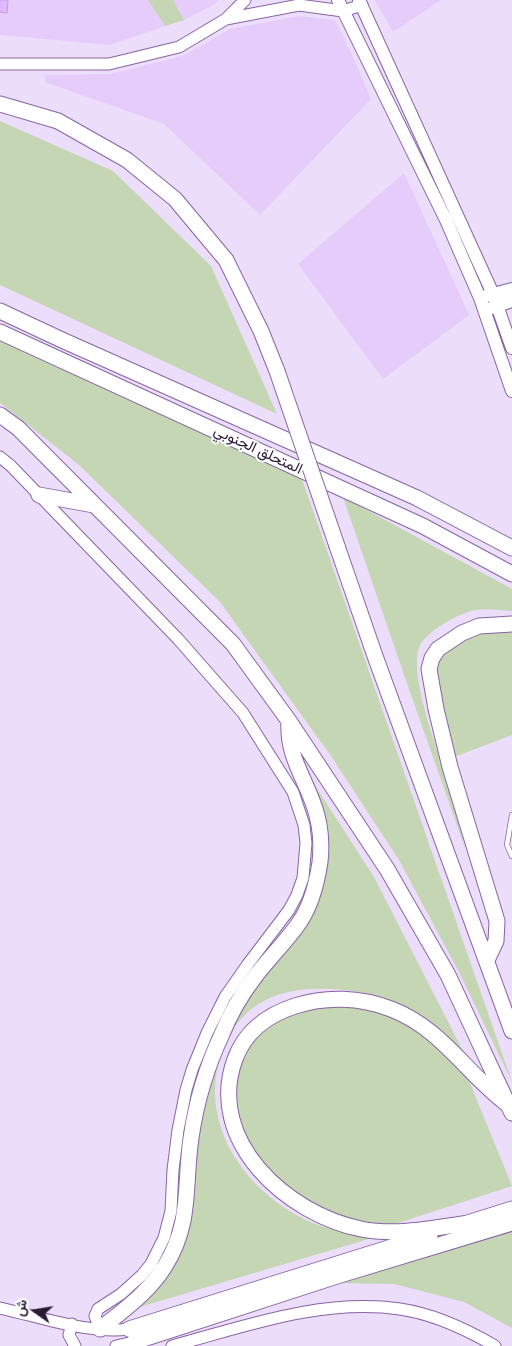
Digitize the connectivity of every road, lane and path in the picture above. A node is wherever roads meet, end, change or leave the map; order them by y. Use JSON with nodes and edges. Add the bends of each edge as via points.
{"nodes":[{"id":1,"x":245,"y":0,"type":"edge"},
{"id":2,"x":361,"y":2,"type":"edge"},
{"id":3,"x":340,"y":6,"type":"edge"},
{"id":4,"x":226,"y":19,"type":"junction"},
{"id":5,"x":0,"y":64,"type":"edge"},
{"id":6,"x":0,"y":104,"type":"edge"},
{"id":7,"x":458,"y":214,"type":"junction"},
{"id":8,"x":446,"y":220,"type":"junction"},
{"id":9,"x":512,"y":289,"type":"edge"},
{"id":10,"x":495,"y":300,"type":"junction"},
{"id":11,"x":512,"y":301,"type":"edge"},
{"id":12,"x":482,"y":304,"type":"junction"},
{"id":13,"x":0,"y":311,"type":"edge"},
{"id":14,"x":0,"y":332,"type":"edge"},
{"id":15,"x":512,"y":348,"type":"edge"},
{"id":16,"x":512,"y":391,"type":"edge"},
{"id":17,"x":0,"y":415,"type":"edge"},
{"id":18,"x":0,"y":457,"type":"edge"},
{"id":19,"x":39,"y":495,"type":"junction"},
{"id":20,"x":95,"y":506,"type":"junction"},
{"id":21,"x":512,"y":548,"type":"edge"},
{"id":22,"x":512,"y":574,"type":"edge"},
{"id":23,"x":512,"y":624,"type":"edge"},
{"id":24,"x":289,"y":721,"type":"junction"},
{"id":25,"x":512,"y":815,"type":"edge"},
{"id":26,"x":512,"y":856,"type":"edge"},
{"id":27,"x":487,"y":960,"type":"junction"},
{"id":28,"x":512,"y":1031,"type":"edge"},
{"id":29,"x":511,"y":1109,"type":"edge"},
{"id":30,"x":512,"y":1209,"type":"edge"},
{"id":31,"x":470,"y":1223,"type":"junction"},
{"id":32,"x":512,"y":1223,"type":"edge"},
{"id":33,"x":0,"y":1308,"type":"edge"},
{"id":34,"x":72,"y":1324,"type":"junction"},
{"id":35,"x":100,"y":1329,"type":"junction"},
{"id":36,"x":133,"y":1339,"type":"edge"},
{"id":37,"x":75,"y":1346,"type":"edge"},
{"id":38,"x":116,"y":1346,"type":"edge"},
{"id":39,"x":172,"y":1346,"type":"edge"},
{"id":40,"x":496,"y":1346,"type":"edge"}],
"edges":[{"from":1,"to":4,"type":"street"},
{"from":2,"to":3,"type":"street"},
{"from":2,"to":7,"type":"main road"},
{"from":3,"to":4,"type":"street","via":[[299,5]]},
{"from":3,"to":8,"type":"main road"},
{"from":4,"to":5,"type":"street","via":[[179,47],[110,64]]},
{"from":6,"to":27,"type":"highway","bridge":true,"via":[[58,121],[127,160],[175,199],[226,260],[277,371],[375,656]]},
{"from":7,"to":8,"type":"main road"},
{"from":7,"to":10,"type":"main road"},
{"from":8,"to":12,"type":"main road"},
{"from":9,"to":10,"type":"main road"},
{"from":10,"to":11,"type":"main road"},
{"from":10,"to":12,"type":"main road"},
{"from":10,"to":15,"type":"main road"},
{"from":12,"to":16,"type":"main road"},
{"from":13,"to":21,"type":"highway","name":"المتحلق الجنوبي","via":[[390,486]]},
{"from":14,"to":22,"type":"highway","name":"المتحلق الجنوبي","via":[[397,514]]},
{"from":17,"to":20,"type":"highway","via":[[18,428]]},
{"from":18,"to":19,"type":"street"},
{"from":19,"to":20,"type":"highway"},
{"from":19,"to":35,"type":"street","via":[[178,638],[243,713],[293,792],[302,817],[306,843],[303,878],[293,903],[225,997],[192,1070],[178,1130],[171,1211],[159,1251],[142,1275],[98,1309],[95,1316]]},
{"from":20,"to":24,"type":"highway","via":[[232,644]]},
{"from":23,"to":27,"type":"highway","via":[[479,626],[462,633],[438,649],[429,669],[450,767],[497,921],[496,941]]},
{"from":24,"to":29,"type":"highway","via":[[387,869],[448,976]]},
{"from":24,"to":35,"type":"highway","via":[[291,750],[314,804],[321,845],[313,893],[300,922],[242,996],[214,1053],[194,1119],[186,1214],[172,1253],[160,1275],[145,1292]]},
{"from":25,"to":26,"type":"lane","via":[[507,845]]},
{"from":27,"to":28,"type":"highway"},
{"from":29,"to":31,"type":"highway","via":[[420,1023],[391,1009],[359,1001],[322,999],[287,1008],[255,1027],[237,1053],[229,1084],[229,1100],[238,1136],[260,1171],[294,1201],[337,1223],[385,1232]]},
{"from":30,"to":31,"type":"highway"},
{"from":31,"to":36,"type":"highway"},
{"from":32,"to":36,"type":"highway"},
{"from":33,"to":34,"type":"street"},
{"from":34,"to":35,"type":"street"},
{"from":34,"to":37,"type":"street","via":[[69,1335]]},
{"from":35,"to":36,"type":"street"},
{"from":36,"to":38,"type":"street"},
{"from":39,"to":40,"type":"street","via":[[288,1315],[364,1306],[428,1316]]}]}
